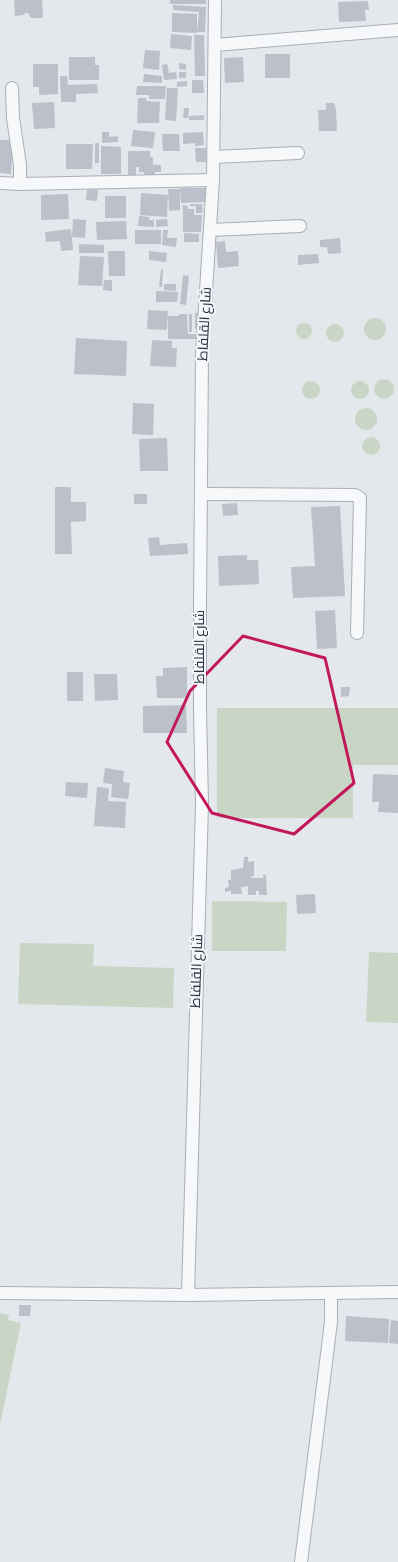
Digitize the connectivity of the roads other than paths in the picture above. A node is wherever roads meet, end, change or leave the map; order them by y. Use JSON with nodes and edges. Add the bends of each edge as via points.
{"nodes":[{"id":1,"x":215,"y":0,"type":"edge"},
{"id":2,"x":398,"y":30,"type":"edge"},
{"id":3,"x":215,"y":45,"type":"junction"},
{"id":4,"x":12,"y":88,"type":"dead end"},
{"id":5,"x":298,"y":153,"type":"dead end"},
{"id":6,"x":214,"y":157,"type":"junction"},
{"id":7,"x":213,"y":180,"type":"junction"},
{"id":8,"x":0,"y":183,"type":"edge"},
{"id":9,"x":20,"y":184,"type":"junction"},
{"id":10,"x":300,"y":226,"type":"dead end"},
{"id":11,"x":210,"y":230,"type":"junction"},
{"id":12,"x":202,"y":494,"type":"junction"},
{"id":13,"x":357,"y":633,"type":"dead end"},
{"id":14,"x":398,"y":1292,"type":"edge"},
{"id":15,"x":0,"y":1293,"type":"edge"},
{"id":16,"x":331,"y":1293,"type":"junction"},
{"id":17,"x":188,"y":1295,"type":"junction"},
{"id":18,"x":301,"y":1562,"type":"edge"}],
"edges":[{"from":1,"to":3,"type":"street","name":"شارع القلفاط"},
{"from":2,"to":3,"type":"street"},
{"from":3,"to":6,"type":"street","name":"شارع القلفاط"},
{"from":4,"to":9,"type":"street"},
{"from":5,"to":6,"type":"street"},
{"from":6,"to":7,"type":"street","name":"شارع القلفاط"},
{"from":7,"to":9,"type":"street"},
{"from":7,"to":11,"type":"street","name":"شارع القلفاط"},
{"from":8,"to":9,"type":"street"},
{"from":10,"to":11,"type":"street"},
{"from":11,"to":12,"type":"street","name":"شارع القلفاط","via":[[202,354]]},
{"from":12,"to":13,"type":"street","via":[[356,495],[360,498]]},
{"from":12,"to":17,"type":"street","name":"شارع القلفاط","via":[[202,805]]},
{"from":14,"to":16,"type":"street"},
{"from":15,"to":17,"type":"street"},
{"from":16,"to":17,"type":"street"},
{"from":16,"to":18,"type":"street","via":[[331,1322]]}]}
